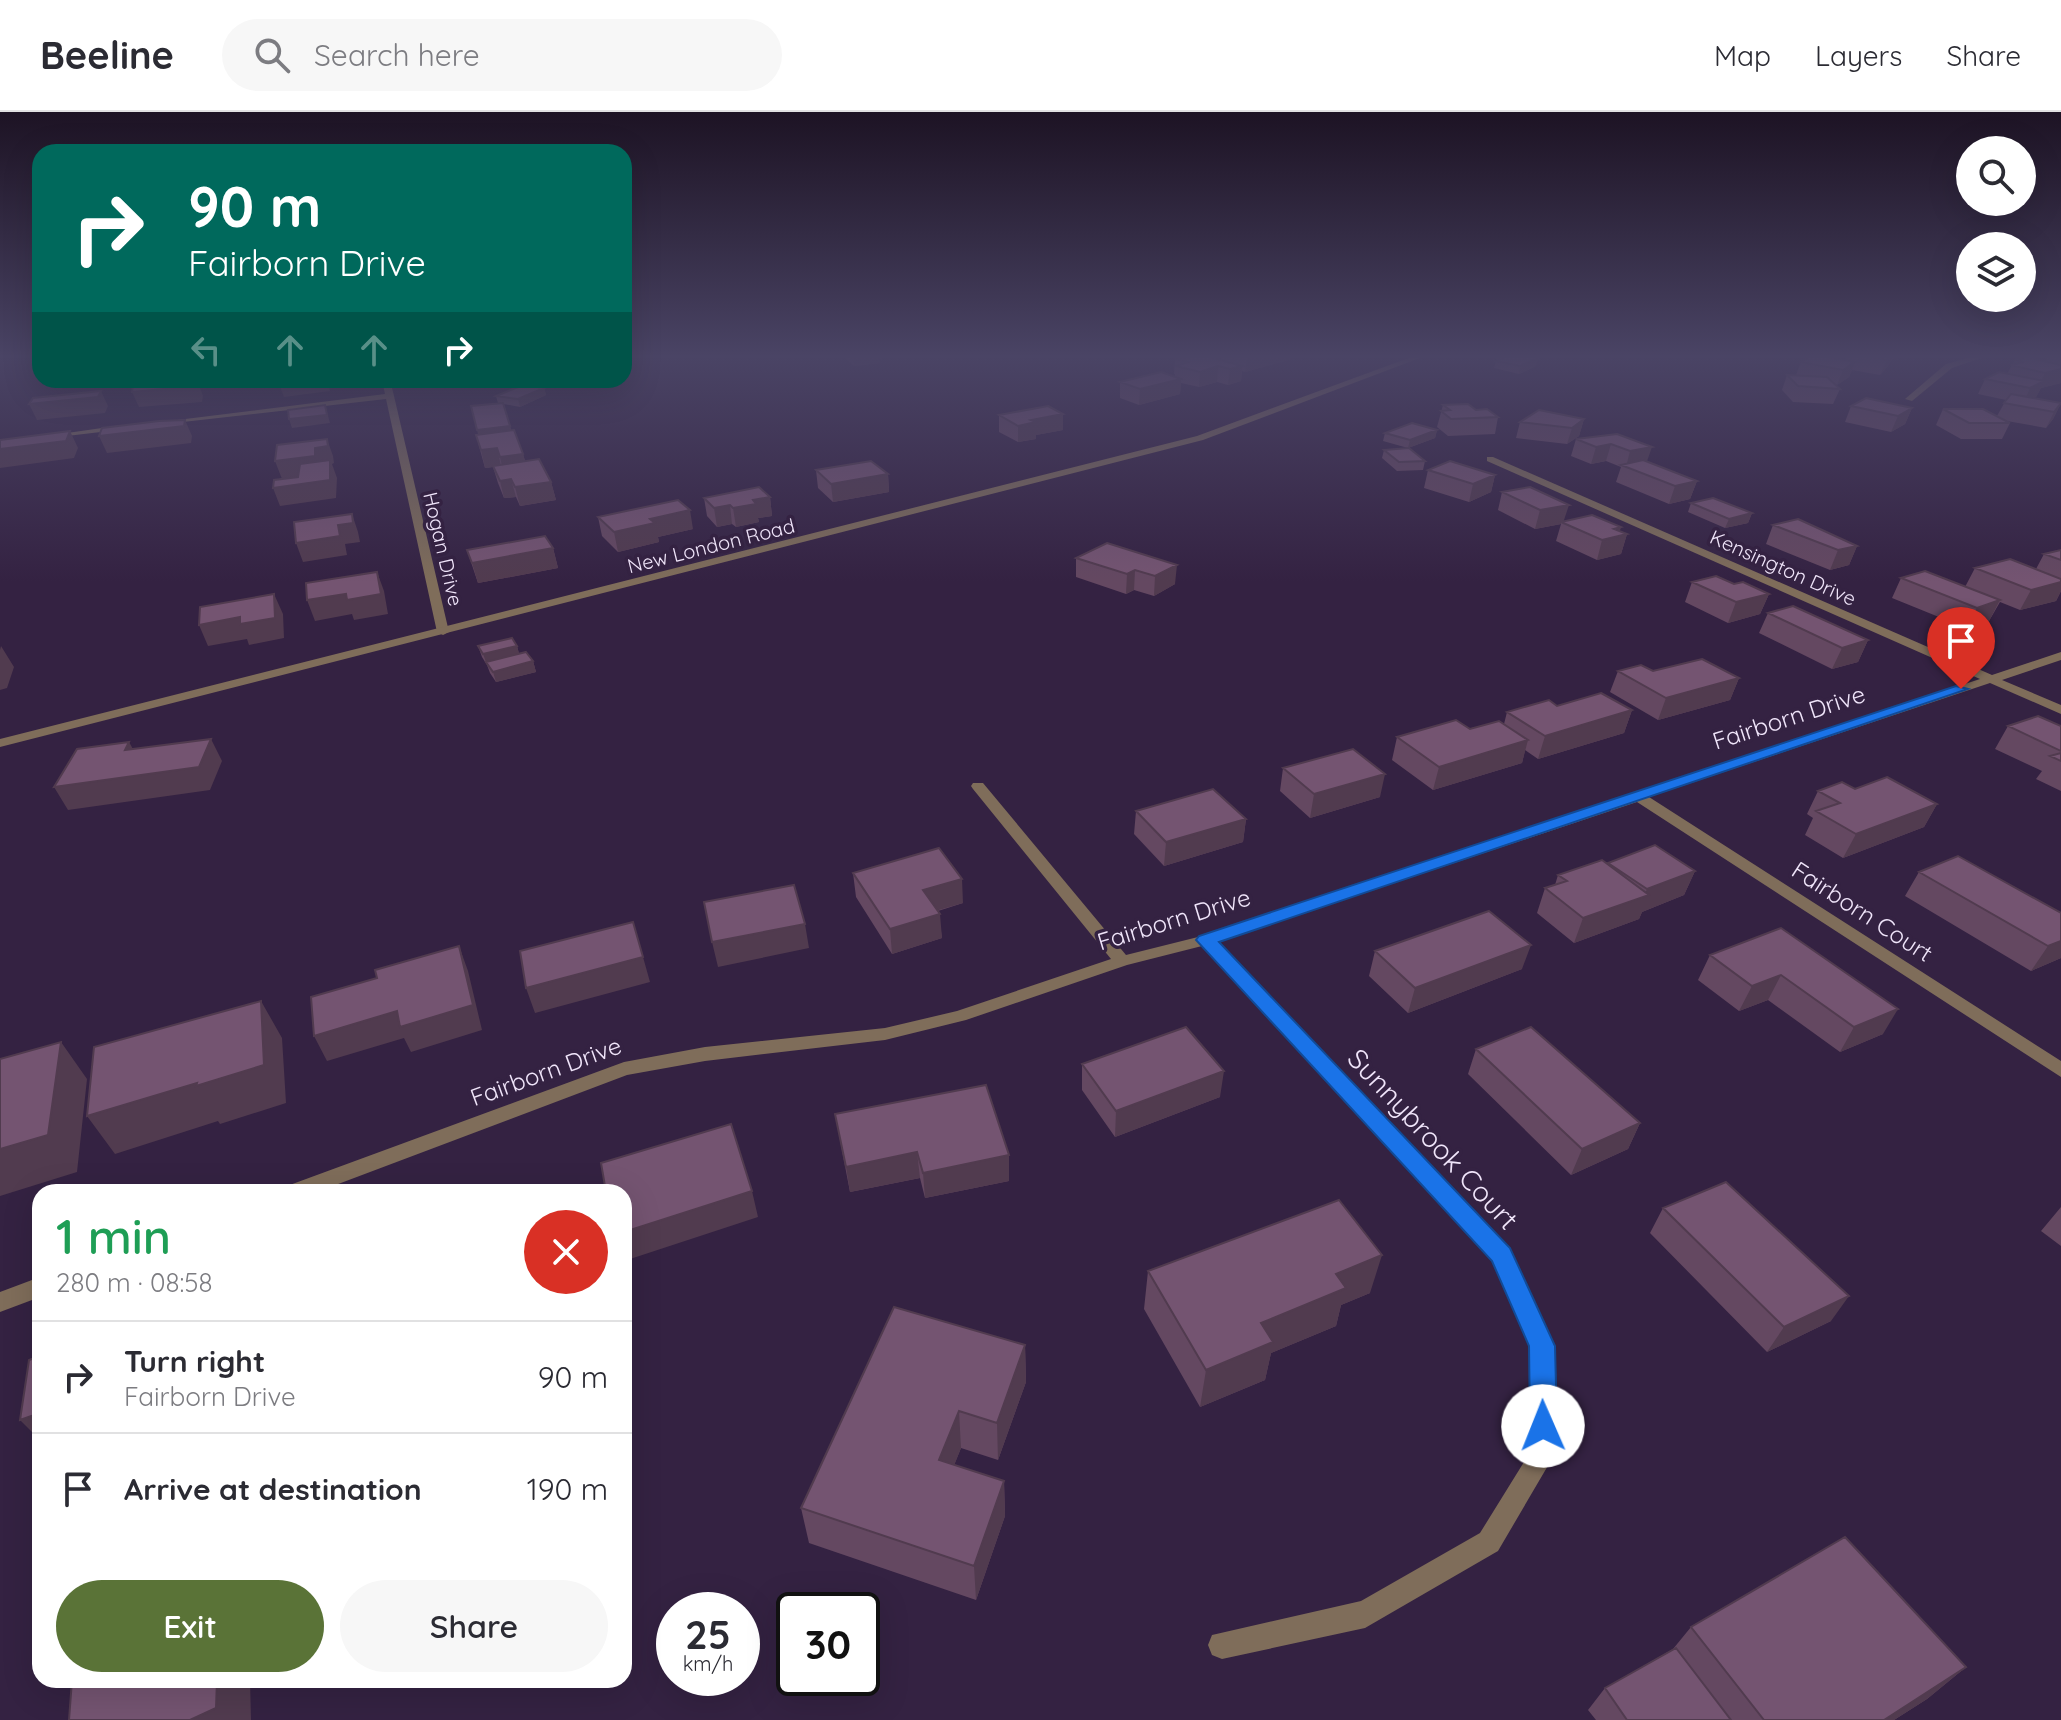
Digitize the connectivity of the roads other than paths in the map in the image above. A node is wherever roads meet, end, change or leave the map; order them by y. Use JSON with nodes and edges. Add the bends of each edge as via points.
{"nodes":[{"id":1,"x":90,"y":431,"type":"edge"},
{"id":2,"x":398,"y":431,"type":"edge"},
{"id":3,"x":1219,"y":431,"type":"edge"},
{"id":4,"x":31,"y":438,"type":"edge"},
{"id":5,"x":1490,"y":459,"type":"dead end"},
{"id":6,"x":443,"y":632,"type":"junction"},
{"id":7,"x":2061,"y":656,"type":"edge"},
{"id":8,"x":1990,"y":679,"type":"junction"},
{"id":9,"x":2061,"y":710,"type":"edge"},
{"id":10,"x":0,"y":743,"type":"edge"},
{"id":11,"x":978,"y":786,"type":"dead end"},
{"id":12,"x":1636,"y":795,"type":"junction"},
{"id":13,"x":1206,"y":940,"type":"junction"},
{"id":14,"x":1122,"y":961,"type":"junction"},
{"id":15,"x":2061,"y":1070,"type":"edge"},
{"id":16,"x":315,"y":1184,"type":"edge"},
{"id":17,"x":32,"y":1290,"type":"edge"},
{"id":18,"x":0,"y":1302,"type":"edge"},
{"id":19,"x":1222,"y":1645,"type":"dead end"}],
"edges":[{"from":1,"to":4,"type":"street"},
{"from":2,"to":6,"type":"street","name":"Hogan Drive"},
{"from":3,"to":6,"type":"street","name":"New London Road"},
{"from":5,"to":8,"type":"street","name":"Kensington Drive"},
{"from":6,"to":10,"type":"street","name":"New London Road"},
{"from":7,"to":8,"type":"street","name":"Fairborn Drive"},
{"from":8,"to":9,"type":"street","name":"Kensington Drive"},
{"from":8,"to":12,"type":"street","name":"Fairborn Drive"},
{"from":11,"to":14,"type":"street"},
{"from":12,"to":13,"type":"street","name":"Fairborn Drive"},
{"from":12,"to":15,"type":"street","name":"Fairborn Court"},
{"from":13,"to":14,"type":"street","name":"Fairborn Drive"},
{"from":13,"to":19,"type":"street","name":"Sunnybrook Court","via":[[1502,1255],[1542,1346],[1544,1452],[1489,1542],[1365,1614]]},
{"from":14,"to":16,"type":"street","name":"Fairborn Drive","via":[[960,1016],[885,1034],[705,1054],[624,1069]]},
{"from":17,"to":18,"type":"street"}]}
